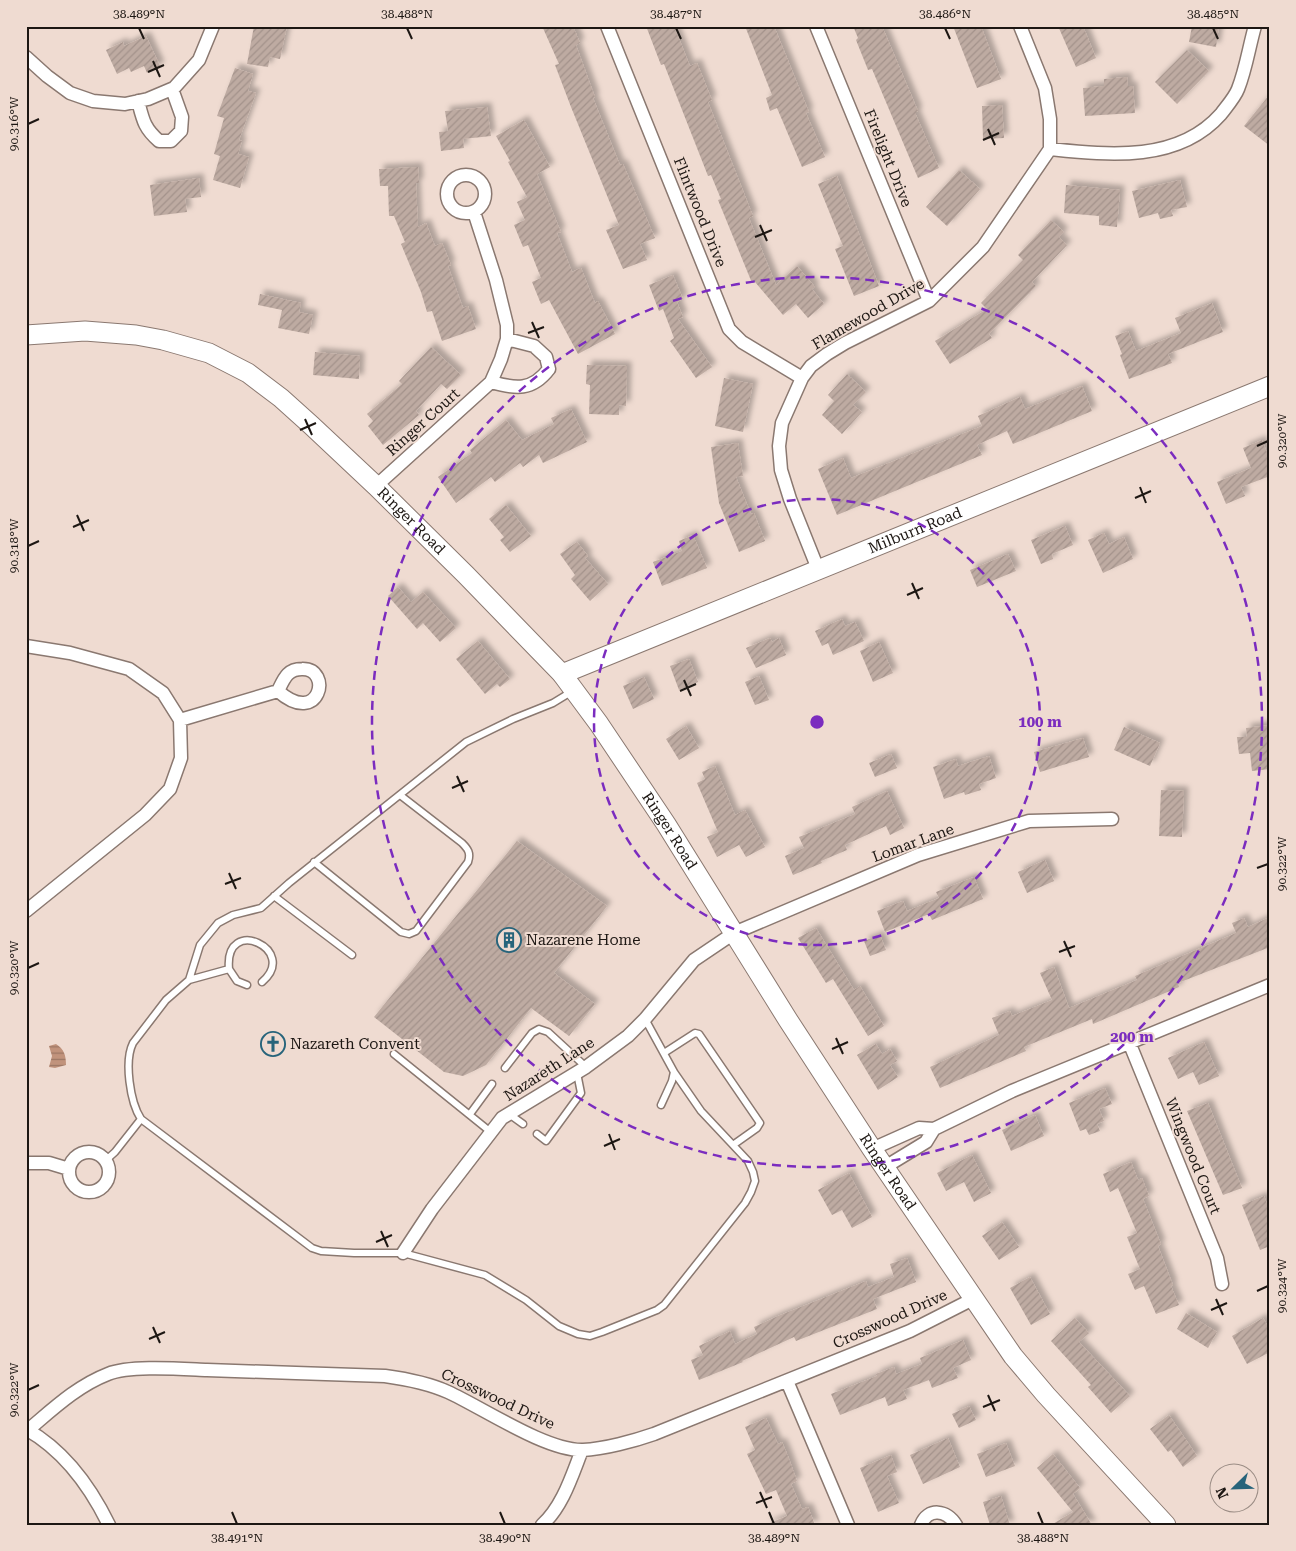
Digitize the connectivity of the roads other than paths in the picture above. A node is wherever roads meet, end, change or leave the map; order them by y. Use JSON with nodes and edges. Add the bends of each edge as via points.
{"nodes":[{"id":1,"x":213,"y":26,"type":"edge"},
{"id":2,"x":608,"y":26,"type":"edge"},
{"id":3,"x":816,"y":26,"type":"edge"},
{"id":4,"x":1020,"y":26,"type":"edge"},
{"id":5,"x":1255,"y":26,"type":"edge"},
{"id":6,"x":26,"y":57,"type":"edge"},
{"id":7,"x":172,"y":89,"type":"junction"},
{"id":8,"x":138,"y":101,"type":"junction"},
{"id":9,"x":1050,"y":149,"type":"junction"},
{"id":10,"x":474,"y":212,"type":"dead end"},
{"id":11,"x":929,"y":301,"type":"junction"},
{"id":12,"x":26,"y":335,"type":"edge"},
{"id":13,"x":507,"y":339,"type":"junction"},
{"id":14,"x":802,"y":378,"type":"junction"},
{"id":15,"x":491,"y":382,"type":"junction"},
{"id":16,"x":1270,"y":386,"type":"edge"},
{"id":17,"x":376,"y":486,"type":"junction"},
{"id":18,"x":818,"y":569,"type":"junction"},
{"id":19,"x":26,"y":646,"type":"edge"},
{"id":20,"x":562,"y":674,"type":"junction"},
{"id":21,"x":574,"y":690,"type":"junction"},
{"id":22,"x":278,"y":691,"type":"dead end"},
{"id":23,"x":180,"y":720,"type":"junction"},
{"id":24,"x":400,"y":795,"type":"junction"},
{"id":25,"x":1112,"y":819,"type":"dead end"},
{"id":26,"x":314,"y":862,"type":"junction"},
{"id":27,"x":274,"y":896,"type":"junction"},
{"id":28,"x":26,"y":911,"type":"edge"},
{"id":29,"x":734,"y":933,"type":"junction"},
{"id":30,"x":352,"y":955,"type":"dead end"},
{"id":31,"x":229,"y":970,"type":"junction"},
{"id":32,"x":189,"y":980,"type":"junction"},
{"id":33,"x":262,"y":982,"type":"dead end"},
{"id":34,"x":247,"y":985,"type":"dead end"},
{"id":35,"x":1270,"y":985,"type":"edge"},
{"id":36,"x":645,"y":1019,"type":"junction"},
{"id":37,"x":1129,"y":1042,"type":"junction"},
{"id":38,"x":664,"y":1053,"type":"junction"},
{"id":39,"x":394,"y":1054,"type":"dead end"},
{"id":40,"x":505,"y":1068,"type":"dead end"},
{"id":41,"x":581,"y":1070,"type":"junction"},
{"id":42,"x":674,"y":1072,"type":"junction"},
{"id":43,"x":492,"y":1084,"type":"dead end"},
{"id":44,"x":661,"y":1105,"type":"dead end"},
{"id":45,"x":470,"y":1114,"type":"junction"},
{"id":46,"x":509,"y":1114,"type":"junction"},
{"id":47,"x":141,"y":1119,"type":"junction"},
{"id":48,"x":523,"y":1124,"type":"dead end"},
{"id":49,"x":934,"y":1129,"type":"junction"},
{"id":50,"x":492,"y":1133,"type":"junction"},
{"id":51,"x":537,"y":1134,"type":"dead end"},
{"id":52,"x":733,"y":1144,"type":"junction"},
{"id":53,"x":872,"y":1149,"type":"junction"},
{"id":54,"x":105,"y":1161,"type":"junction"},
{"id":55,"x":26,"y":1163,"type":"edge"},
{"id":56,"x":885,"y":1167,"type":"junction"},
{"id":57,"x":69,"y":1169,"type":"junction"},
{"id":58,"x":403,"y":1253,"type":"junction"},
{"id":59,"x":1222,"y":1284,"type":"dead end"},
{"id":60,"x":973,"y":1299,"type":"junction"},
{"id":61,"x":787,"y":1381,"type":"junction"},
{"id":62,"x":27,"y":1430,"type":"edge"},
{"id":63,"x":582,"y":1450,"type":"junction"},
{"id":64,"x":109,"y":1525,"type":"edge"},
{"id":65,"x":542,"y":1525,"type":"edge"},
{"id":66,"x":848,"y":1525,"type":"edge"},
{"id":67,"x":921,"y":1525,"type":"edge"},
{"id":68,"x":956,"y":1525,"type":"edge"},
{"id":69,"x":1166,"y":1525,"type":"edge"}],
"edges":[{"from":1,"to":7,"type":"street","via":[[200,60]]},
{"from":2,"to":14,"type":"street","name":"Flintwood Drive","via":[[730,328],[742,342]]},
{"from":3,"to":11,"type":"street","name":"Firelight Drive"},
{"from":4,"to":9,"type":"street","via":[[1045,88]]},
{"from":5,"to":9,"type":"street","via":[[1238,90],[1212,123],[1198,134],[1163,149],[1144,152],[1108,155]]},
{"from":6,"to":8,"type":"street","via":[[70,93],[93,101],[126,104]]},
{"from":7,"to":8,"type":"street"},
{"from":7,"to":8,"type":"street","via":[[182,117],[181,131],[171,141],[159,141],[149,133]]},
{"from":9,"to":11,"type":"street","name":"Flamewood Drive","via":[[983,247]]},
{"from":10,"to":13,"type":"street","name":"Ringer Court","via":[[496,280]]},
{"from":11,"to":14,"type":"street","name":"Flamewood Drive","via":[[833,350],[811,366]]},
{"from":12,"to":17,"type":"street","name":"Ringer Road","via":[[85,331],[136,335],[209,353],[269,389]]},
{"from":13,"to":15,"type":"street","name":"Ringer Court"},
{"from":13,"to":15,"type":"street","via":[[534,346],[546,357],[549,369],[541,380],[530,385],[508,387]]},
{"from":14,"to":18,"type":"street","name":"Flamewood Drive","via":[[782,423],[779,446],[781,470]]},
{"from":15,"to":17,"type":"street","name":"Ringer Court"},
{"from":16,"to":18,"type":"street","name":"Milburn Road"},
{"from":17,"to":20,"type":"street","name":"Ringer Road"},
{"from":18,"to":20,"type":"street","name":"Milburn Road"},
{"from":19,"to":23,"type":"street","via":[[70,652],[129,669],[162,693]]},
{"from":20,"to":21,"type":"street","name":"Ringer Road"},
{"from":21,"to":24,"type":"lane","via":[[553,703],[466,742]]},
{"from":21,"to":29,"type":"street","name":"Ringer Road","via":[[621,755]]},
{"from":22,"to":23,"type":"street"},
{"from":23,"to":28,"type":"street","via":[[180,758],[170,789],[145,815]]},
{"from":24,"to":26,"type":"lane"},
{"from":24,"to":26,"type":"lane","via":[[462,843],[470,855],[416,930],[409,934],[402,932]]},
{"from":25,"to":29,"type":"street","name":"Lomar Lane","via":[[1029,821],[918,856]]},
{"from":26,"to":27,"type":"lane"},
{"from":27,"to":30,"type":"lane"},
{"from":27,"to":32,"type":"lane","via":[[261,908],[233,915],[218,923],[200,945]]},
{"from":29,"to":36,"type":"street","name":"Nazareth Lane","via":[[694,960]]},
{"from":29,"to":53,"type":"street","name":"Ringer Road"},
{"from":31,"to":32,"type":"lane"},
{"from":31,"to":33,"type":"lane","via":[[228,960],[234,946],[248,940],[256,941],[268,949],[271,957],[270,971]]},
{"from":31,"to":34,"type":"lane","via":[[238,981]]},
{"from":32,"to":47,"type":"lane","via":[[166,1000],[129,1050],[134,1105]]},
{"from":35,"to":37,"type":"street"},
{"from":36,"to":38,"type":"lane"},
{"from":36,"to":41,"type":"street","name":"Nazareth Lane","via":[[628,1036]]},
{"from":37,"to":49,"type":"street","via":[[1012,1091]]},
{"from":37,"to":59,"type":"street","name":"Wingwood Court","via":[[1217,1258]]},
{"from":38,"to":42,"type":"lane"},
{"from":38,"to":52,"type":"lane","via":[[695,1033],[699,1034],[760,1123]]},
{"from":39,"to":45,"type":"lane"},
{"from":40,"to":41,"type":"lane","via":[[532,1033],[539,1029],[548,1032]]},
{"from":41,"to":46,"type":"street","name":"Nazareth Lane"},
{"from":41,"to":51,"type":"lane","via":[[581,1092],[546,1140]]},
{"from":42,"to":44,"type":"lane"},
{"from":42,"to":52,"type":"lane","via":[[701,1111]]},
{"from":43,"to":45,"type":"lane"},
{"from":45,"to":50,"type":"lane"},
{"from":46,"to":48,"type":"lane"},
{"from":46,"to":50,"type":"street","name":"Nazareth Lane","via":[[502,1118]]},
{"from":47,"to":54,"type":"lane"},
{"from":47,"to":58,"type":"lane","via":[[312,1248],[354,1253]]},
{"from":49,"to":53,"type":"street","via":[[919,1128]]},
{"from":49,"to":56,"type":"street","via":[[926,1142]]},
{"from":50,"to":58,"type":"street","name":"Nazareth Lane","via":[[432,1209]]},
{"from":52,"to":58,"type":"lane","via":[[748,1161],[755,1181],[745,1203],[664,1305],[590,1336],[568,1331],[512,1290],[485,1275]]},
{"from":53,"to":56,"type":"street","name":"Ringer Road"},
{"from":54,"to":57,"type":"street","via":[[98,1154],[86,1152],[74,1158]]},
{"from":54,"to":57,"type":"street","via":[[108,1176],[101,1188],[95,1191],[82,1191],[76,1187],[69,1176]]},
{"from":55,"to":57,"type":"street","via":[[49,1162]]},
{"from":56,"to":60,"type":"street","name":"Ringer Road"},
{"from":60,"to":61,"type":"street","name":"Crosswood Drive","via":[[910,1331]]},
{"from":60,"to":69,"type":"street","name":"Ringer Road","via":[[1026,1373]]},
{"from":61,"to":63,"type":"street","name":"Crosswood Drive","via":[[637,1440]]},
{"from":61,"to":66,"type":"street"},
{"from":62,"to":63,"type":"street","name":"Crosswood Drive","via":[[74,1392],[110,1373],[173,1368],[407,1379],[447,1392],[537,1438]]},
{"from":62,"to":64,"type":"street","via":[[53,1447],[74,1467]]},
{"from":63,"to":65,"type":"street","via":[[567,1488]]},
{"from":67,"to":68,"type":"street","via":[[930,1514],[939,1512],[950,1516]]}]}
